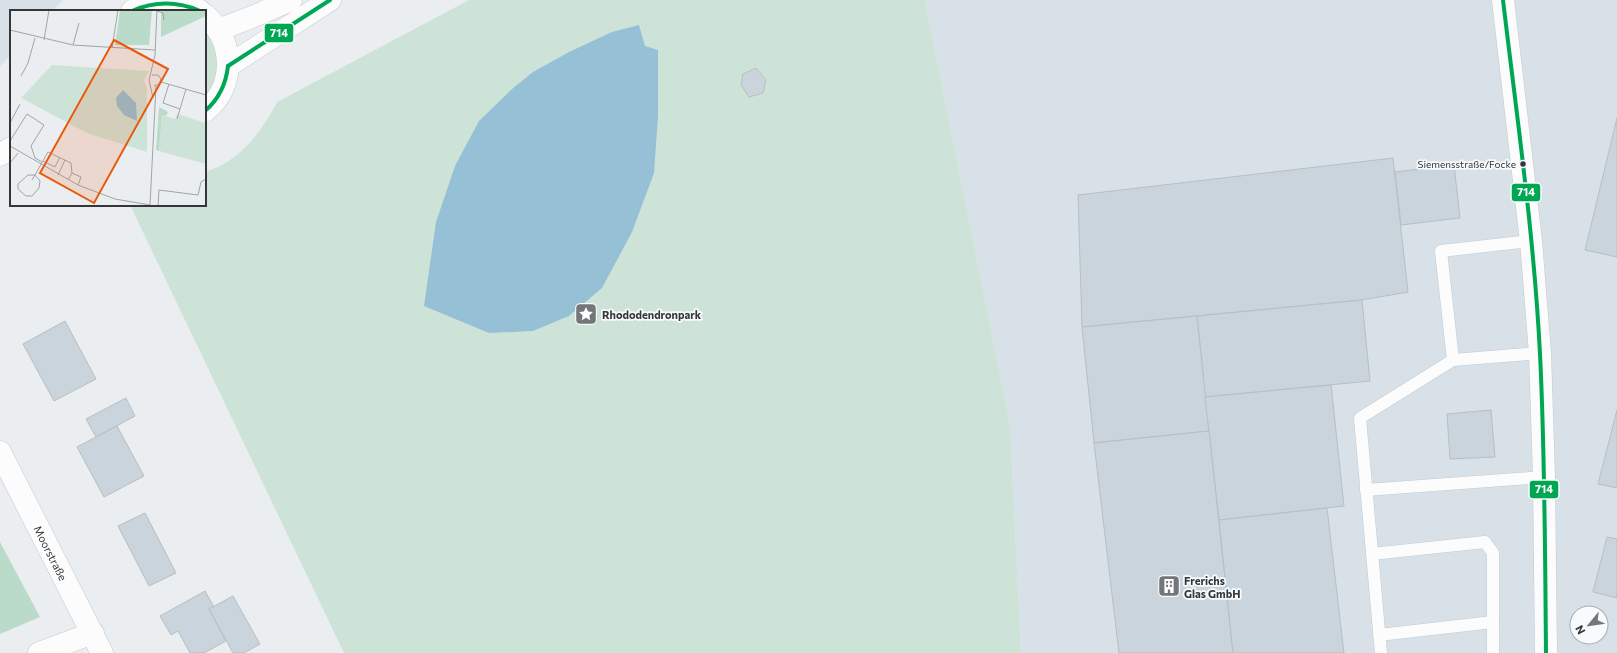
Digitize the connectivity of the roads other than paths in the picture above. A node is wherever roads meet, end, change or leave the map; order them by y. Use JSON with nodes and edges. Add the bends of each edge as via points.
{"nodes":[{"id":1,"x":291,"y":0,"type":"edge"},
{"id":2,"x":330,"y":0,"type":"edge"},
{"id":3,"x":1503,"y":0,"type":"edge"},
{"id":4,"x":158,"y":1,"type":"edge"},
{"id":5,"x":134,"y":10,"type":"edge"},
{"id":6,"x":198,"y":10,"type":"edge"},
{"id":7,"x":212,"y":22,"type":"edge"},
{"id":8,"x":228,"y":66,"type":"junction"},
{"id":9,"x":206,"y":110,"type":"edge"},
{"id":10,"x":10,"y":149,"type":"edge"},
{"id":11,"x":0,"y":155,"type":"edge"},
{"id":12,"x":10,"y":166,"type":"edge"},
{"id":13,"x":0,"y":170,"type":"edge"},
{"id":14,"x":1532,"y":241,"type":"junction"},
{"id":15,"x":1540,"y":353,"type":"junction"},
{"id":16,"x":1453,"y":360,"type":"junction"},
{"id":17,"x":0,"y":452,"type":"edge"},
{"id":18,"x":1544,"y":477,"type":"junction"},
{"id":19,"x":1366,"y":490,"type":"junction"},
{"id":20,"x":1372,"y":554,"type":"junction"},
{"id":21,"x":1492,"y":622,"type":"junction"},
{"id":22,"x":92,"y":633,"type":"junction"},
{"id":23,"x":1379,"y":635,"type":"junction"},
{"id":24,"x":39,"y":653,"type":"edge"},
{"id":25,"x":102,"y":653,"type":"edge"},
{"id":26,"x":1381,"y":653,"type":"edge"},
{"id":27,"x":1493,"y":653,"type":"edge"},
{"id":28,"x":1546,"y":653,"type":"edge"}],
"edges":[{"from":1,"to":7,"type":"street","via":[[252,17]]},
{"from":2,"to":8,"type":"street"},
{"from":3,"to":14,"type":"street"},
{"from":4,"to":5,"type":"street"},
{"from":4,"to":6,"type":"street","via":[[182,3]]},
{"from":7,"to":8,"type":"street","via":[[227,51]]},
{"from":8,"to":9,"type":"street","via":[[224,87]]},
{"from":10,"to":11,"type":"street"},
{"from":12,"to":13,"type":"street"},
{"from":14,"to":15,"type":"street"},
{"from":14,"to":16,"type":"lane","via":[[1442,251]]},
{"from":15,"to":16,"type":"lane"},
{"from":15,"to":18,"type":"street"},
{"from":16,"to":19,"type":"lane","via":[[1360,418]]},
{"from":17,"to":22,"type":"street","name":"Moorstraße"},
{"from":18,"to":19,"type":"lane"},
{"from":18,"to":28,"type":"street"},
{"from":19,"to":20,"type":"lane"},
{"from":20,"to":21,"type":"lane","via":[[1485,542],[1493,553]]},
{"from":20,"to":23,"type":"lane"},
{"from":21,"to":23,"type":"lane"},
{"from":21,"to":27,"type":"lane"},
{"from":22,"to":24,"type":"street"},
{"from":22,"to":25,"type":"street","name":"Moorstraße"},
{"from":23,"to":26,"type":"lane"}]}
